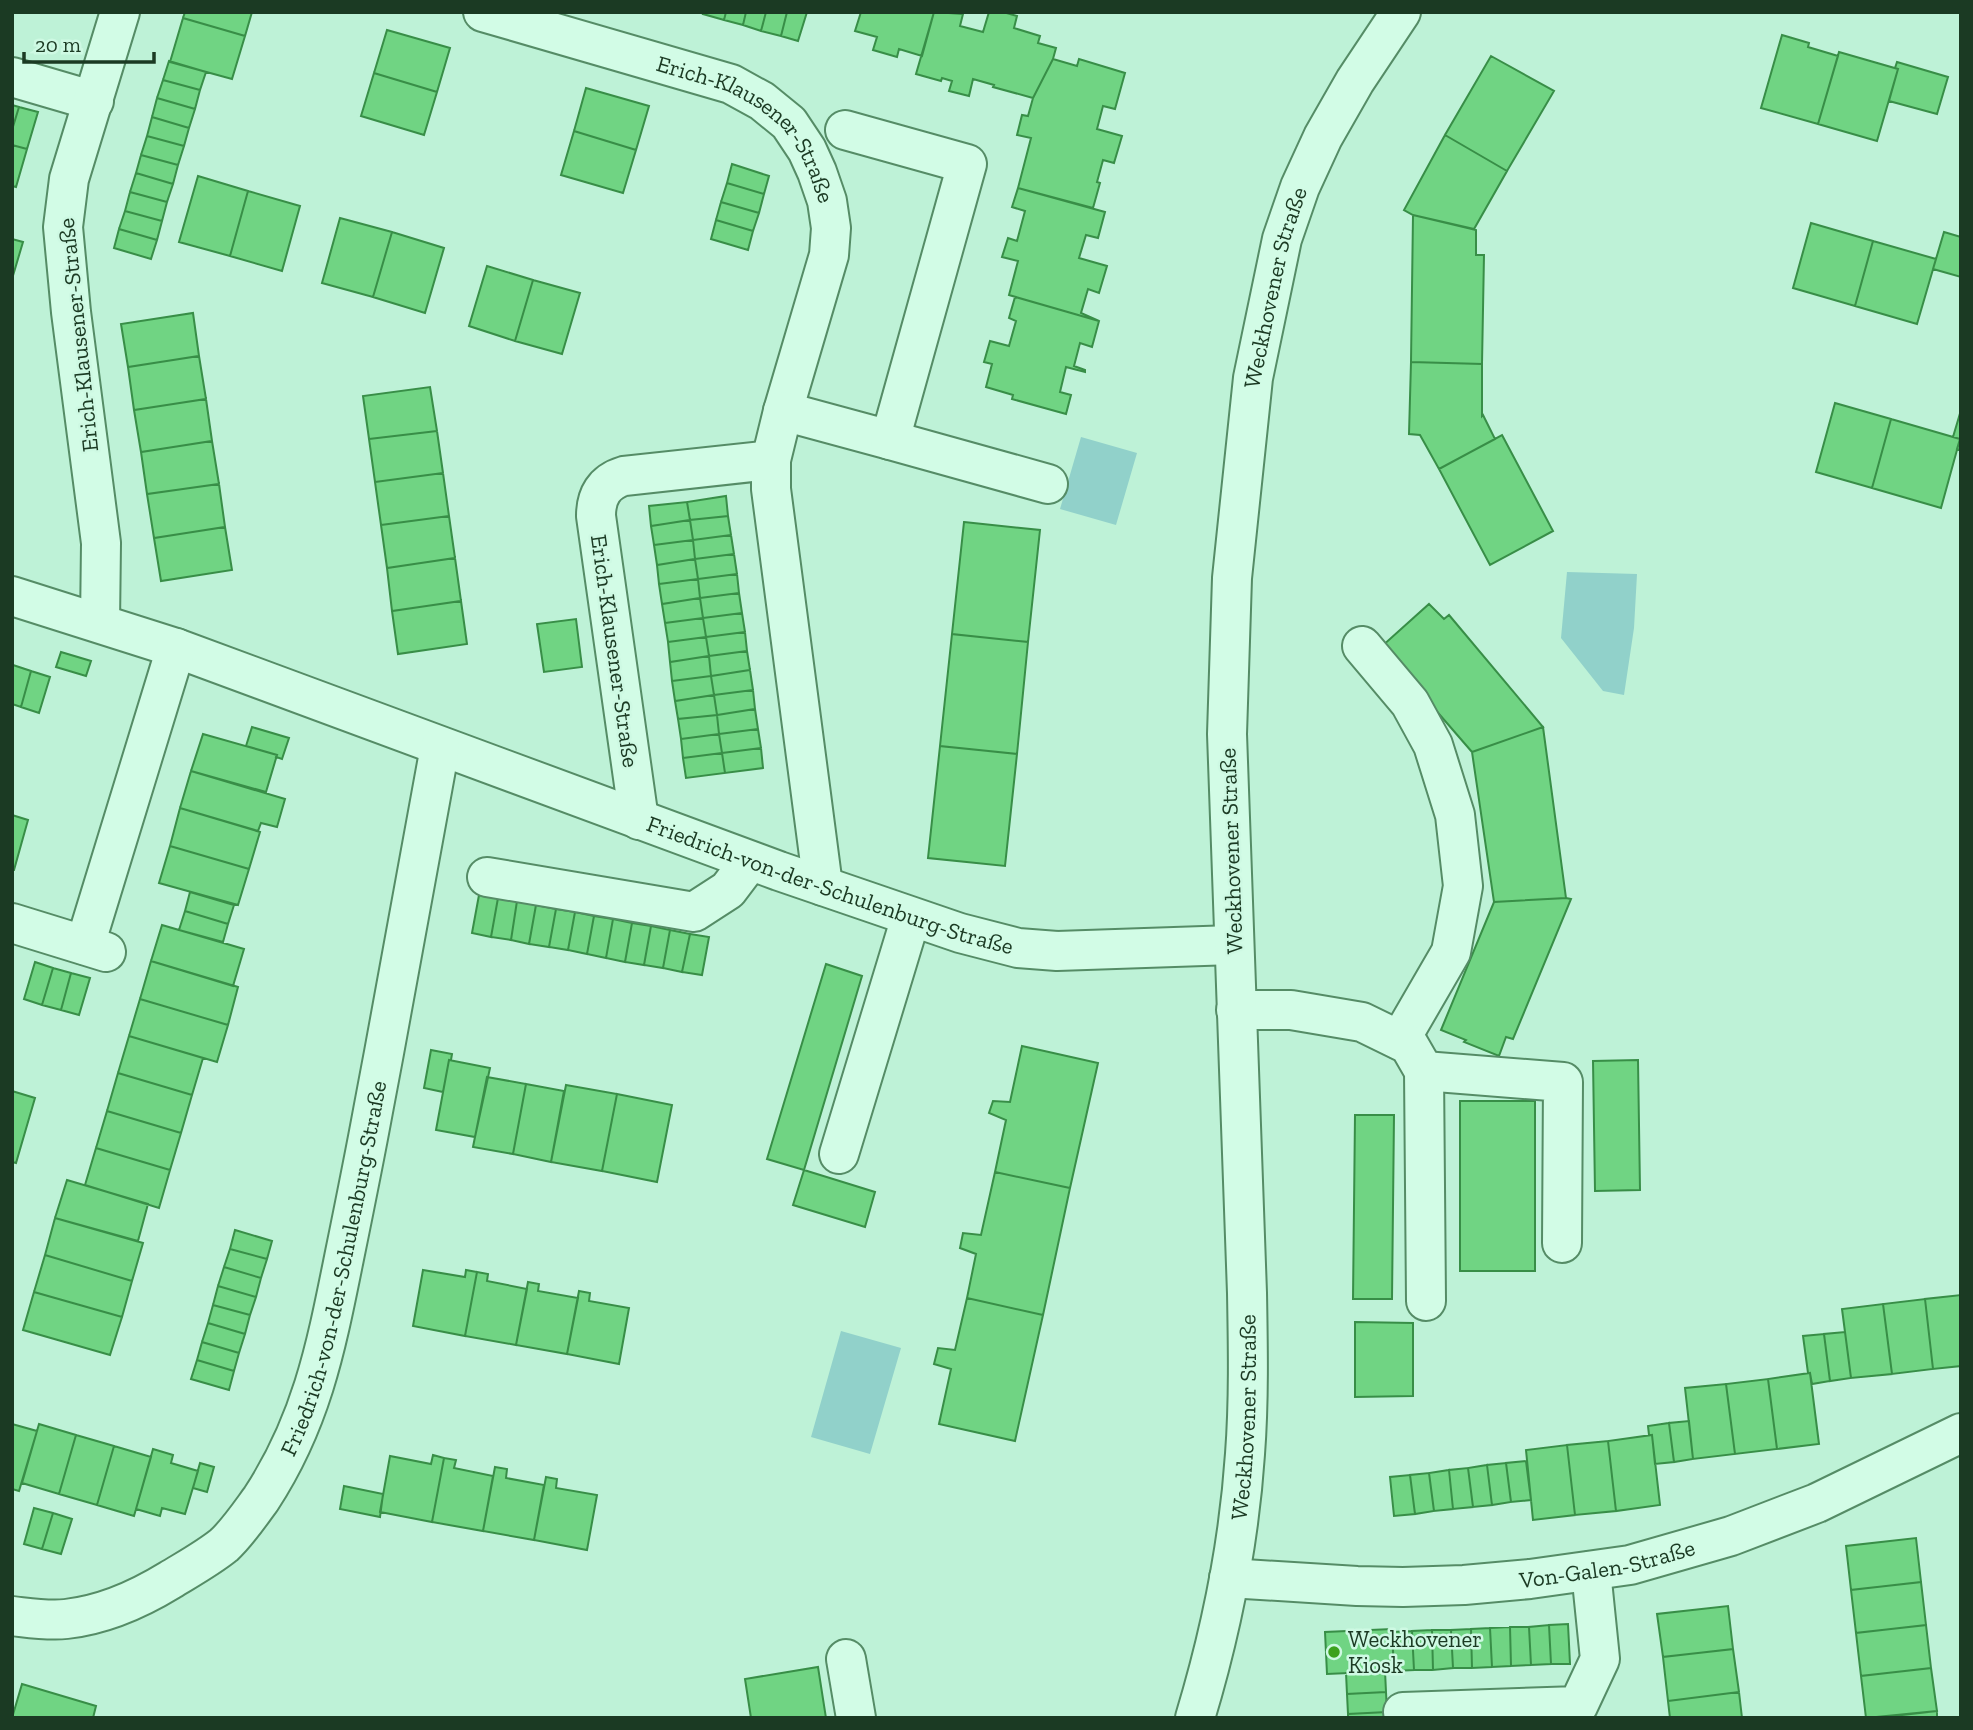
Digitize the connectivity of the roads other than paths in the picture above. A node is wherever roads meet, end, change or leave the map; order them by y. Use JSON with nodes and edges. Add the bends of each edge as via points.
{"nodes":[{"id":1,"x":120,"y":12,"type":"edge"},
{"id":2,"x":483,"y":12,"type":"edge"},
{"id":3,"x":1384,"y":18,"type":"edge"},
{"id":4,"x":12,"y":77,"type":"edge"},
{"id":5,"x":93,"y":101,"type":"junction"},
{"id":6,"x":845,"y":130,"type":"dead end"},
{"id":7,"x":783,"y":411,"type":"junction"},
{"id":8,"x":890,"y":440,"type":"junction"},
{"id":9,"x":771,"y":460,"type":"junction"},
{"id":10,"x":1048,"y":484,"type":"dead end"},
{"id":11,"x":12,"y":596,"type":"edge"},
{"id":12,"x":100,"y":623,"type":"junction"},
{"id":13,"x":1362,"y":646,"type":"dead end"},
{"id":14,"x":176,"y":648,"type":"junction"},
{"id":15,"x":440,"y":747,"type":"junction"},
{"id":16,"x":639,"y":820,"type":"junction"},
{"id":17,"x":750,"y":861,"type":"junction"},
{"id":18,"x":487,"y":877,"type":"dead end"},
{"id":19,"x":823,"y":886,"type":"junction"},
{"id":20,"x":911,"y":917,"type":"junction"},
{"id":21,"x":12,"y":923,"type":"edge"},
{"id":22,"x":1233,"y":946,"type":"junction"},
{"id":23,"x":1236,"y":1010,"type":"junction"},
{"id":24,"x":1400,"y":1040,"type":"junction"},
{"id":25,"x":1424,"y":1072,"type":"junction"},
{"id":26,"x":839,"y":1154,"type":"dead end"},
{"id":27,"x":1562,"y":1243,"type":"dead end"},
{"id":28,"x":1426,"y":1301,"type":"dead end"},
{"id":29,"x":1961,"y":1433,"type":"edge"},
{"id":30,"x":1591,"y":1571,"type":"junction"},
{"id":31,"x":1229,"y":1578,"type":"junction"},
{"id":32,"x":12,"y":1616,"type":"edge"},
{"id":33,"x":846,"y":1659,"type":"dead end"},
{"id":34,"x":1403,"y":1712,"type":"dead end"},
{"id":35,"x":856,"y":1718,"type":"edge"},
{"id":36,"x":1195,"y":1718,"type":"edge"}],
"edges":[{"from":1,"to":5,"type":"street","name":"Erich-Klausener-Straße"},
{"from":2,"to":7,"type":"street","name":"Erich-Klausener-Straße","via":[[731,84],[789,123],[817,172],[831,228],[829,255]]},
{"from":3,"to":22,"type":"street","name":"Weckhovener Straße","via":[[1300,187],[1282,239],[1253,378],[1232,578],[1229,659]]},
{"from":4,"to":5,"type":"street"},
{"from":5,"to":12,"type":"street","name":"Erich-Klausener-Straße","via":[[69,179],[63,227],[101,543]]},
{"from":6,"to":8,"type":"street","via":[[967,164]]},
{"from":7,"to":8,"type":"street"},
{"from":7,"to":9,"type":"street","name":"Erich-Klausener-Straße"},
{"from":8,"to":10,"type":"street"},
{"from":9,"to":16,"type":"street","name":"Erich-Klausener-Straße","via":[[624,476],[609,482],[600,494],[596,516]]},
{"from":9,"to":19,"type":"street","name":"Erich-Klausener-Straße","via":[[771,489]]},
{"from":11,"to":12,"type":"street","name":"Friedrich-von-der-Schulenburg-Straße"},
{"from":12,"to":14,"type":"street","name":"Friedrich-von-der-Schulenburg-Straße"},
{"from":13,"to":24,"type":"street","via":[[1410,703],[1433,745],[1455,815],[1463,886],[1451,952]]},
{"from":14,"to":15,"type":"street","name":"Friedrich-von-der-Schulenburg-Straße"},
{"from":14,"to":21,"type":"street","via":[[95,948]]},
{"from":15,"to":16,"type":"street","name":"Friedrich-von-der-Schulenburg-Straße"},
{"from":15,"to":32,"type":"street","name":"Friedrich-von-der-Schulenburg-Straße","via":[[329,1335],[296,1437],[251,1514],[225,1544],[183,1572],[127,1602],[97,1612],[66,1619]]},
{"from":16,"to":17,"type":"street","name":"Friedrich-von-der-Schulenburg-Straße"},
{"from":17,"to":18,"type":"street","via":[[728,890],[694,912]]},
{"from":17,"to":19,"type":"street","name":"Friedrich-von-der-Schulenburg-Straße"},
{"from":19,"to":20,"type":"street","name":"Friedrich-von-der-Schulenburg-Straße"},
{"from":20,"to":22,"type":"street","name":"Friedrich-von-der-Schulenburg-Straße","via":[[1018,948]]},
{"from":20,"to":26,"type":"street"},
{"from":22,"to":23,"type":"street","name":"Weckhovener Straße"},
{"from":23,"to":24,"type":"street","via":[[1291,1010],[1362,1022]]},
{"from":23,"to":31,"type":"street","name":"Weckhovener Straße","via":[[1248,1377],[1239,1521]]},
{"from":24,"to":25,"type":"street","via":[[1409,1045]]},
{"from":25,"to":27,"type":"street","via":[[1563,1082]]},
{"from":25,"to":28,"type":"street"},
{"from":29,"to":30,"type":"street","name":"Von-Galen-Straße","via":[[1817,1503],[1731,1536],[1630,1565]]},
{"from":30,"to":31,"type":"street","name":"Von-Galen-Straße","via":[[1403,1587]]},
{"from":30,"to":34,"type":"street","via":[[1600,1659],[1578,1706]]},
{"from":31,"to":36,"type":"street","name":"Weckhovener Straße"},
{"from":33,"to":35,"type":"street"}]}
